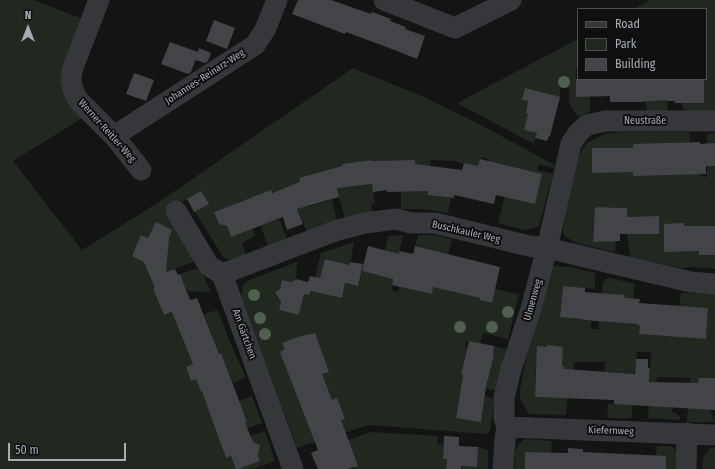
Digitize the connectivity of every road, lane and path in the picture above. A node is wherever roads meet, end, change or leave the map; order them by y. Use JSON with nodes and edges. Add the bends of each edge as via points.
{"nodes":[{"id":1,"x":99,"y":0,"type":"edge"},
{"id":2,"x":277,"y":0,"type":"edge"},
{"id":3,"x":384,"y":0,"type":"edge"},
{"id":4,"x":511,"y":0,"type":"edge"},
{"id":5,"x":715,"y":120,"type":"edge"},
{"id":6,"x":578,"y":133,"type":"joint"},
{"id":7,"x":114,"y":136,"type":"junction"},
{"id":8,"x":141,"y":170,"type":"dead end"},
{"id":9,"x":176,"y":211,"type":"dead end"},
{"id":10,"x":547,"y":248,"type":"junction"},
{"id":11,"x":222,"y":274,"type":"junction"},
{"id":12,"x":715,"y":284,"type":"edge"},
{"id":13,"x":507,"y":427,"type":"junction"},
{"id":14,"x":687,"y":433,"type":"junction"},
{"id":15,"x":715,"y":435,"type":"edge"},
{"id":16,"x":293,"y":469,"type":"edge"},
{"id":17,"x":503,"y":469,"type":"edge"},
{"id":18,"x":686,"y":469,"type":"edge"}],
"edges":[{"from":1,"to":7,"type":"street","name":"Werner-Reitler-Weg","via":[[72,70],[71,80],[78,100]]},
{"from":2,"to":7,"type":"street","name":"Johannes-Reinarz-Weg","via":[[265,30],[255,45]]},
{"from":3,"to":4,"type":"street","via":[[455,28]]},
{"from":5,"to":6,"type":"street","name":"Neustraße","via":[[605,121],[587,125]]},
{"from":6,"to":10,"type":"street","name":"Ulmenweg","via":[[571,144]]},
{"from":7,"to":8,"type":"street","name":"Werner-Reitler-Weg"},
{"from":9,"to":11,"type":"street","via":[[209,266]]},
{"from":10,"to":11,"type":"street","name":"Buschkauler Weg","via":[[435,223],[411,223],[396,219],[338,230]]},
{"from":10,"to":12,"type":"street","name":"Buschkauler Weg","via":[[691,282]]},
{"from":10,"to":13,"type":"street","name":"Ulmenweg","via":[[504,398],[504,418]]},
{"from":11,"to":16,"type":"street","name":"Am Gärtchen"},
{"from":13,"to":14,"type":"street","name":"Kiefernweg"},
{"from":13,"to":17,"type":"street","name":"Ulmenweg"},
{"from":14,"to":15,"type":"street","name":"Kiefernweg"},
{"from":14,"to":18,"type":"street"}]}
